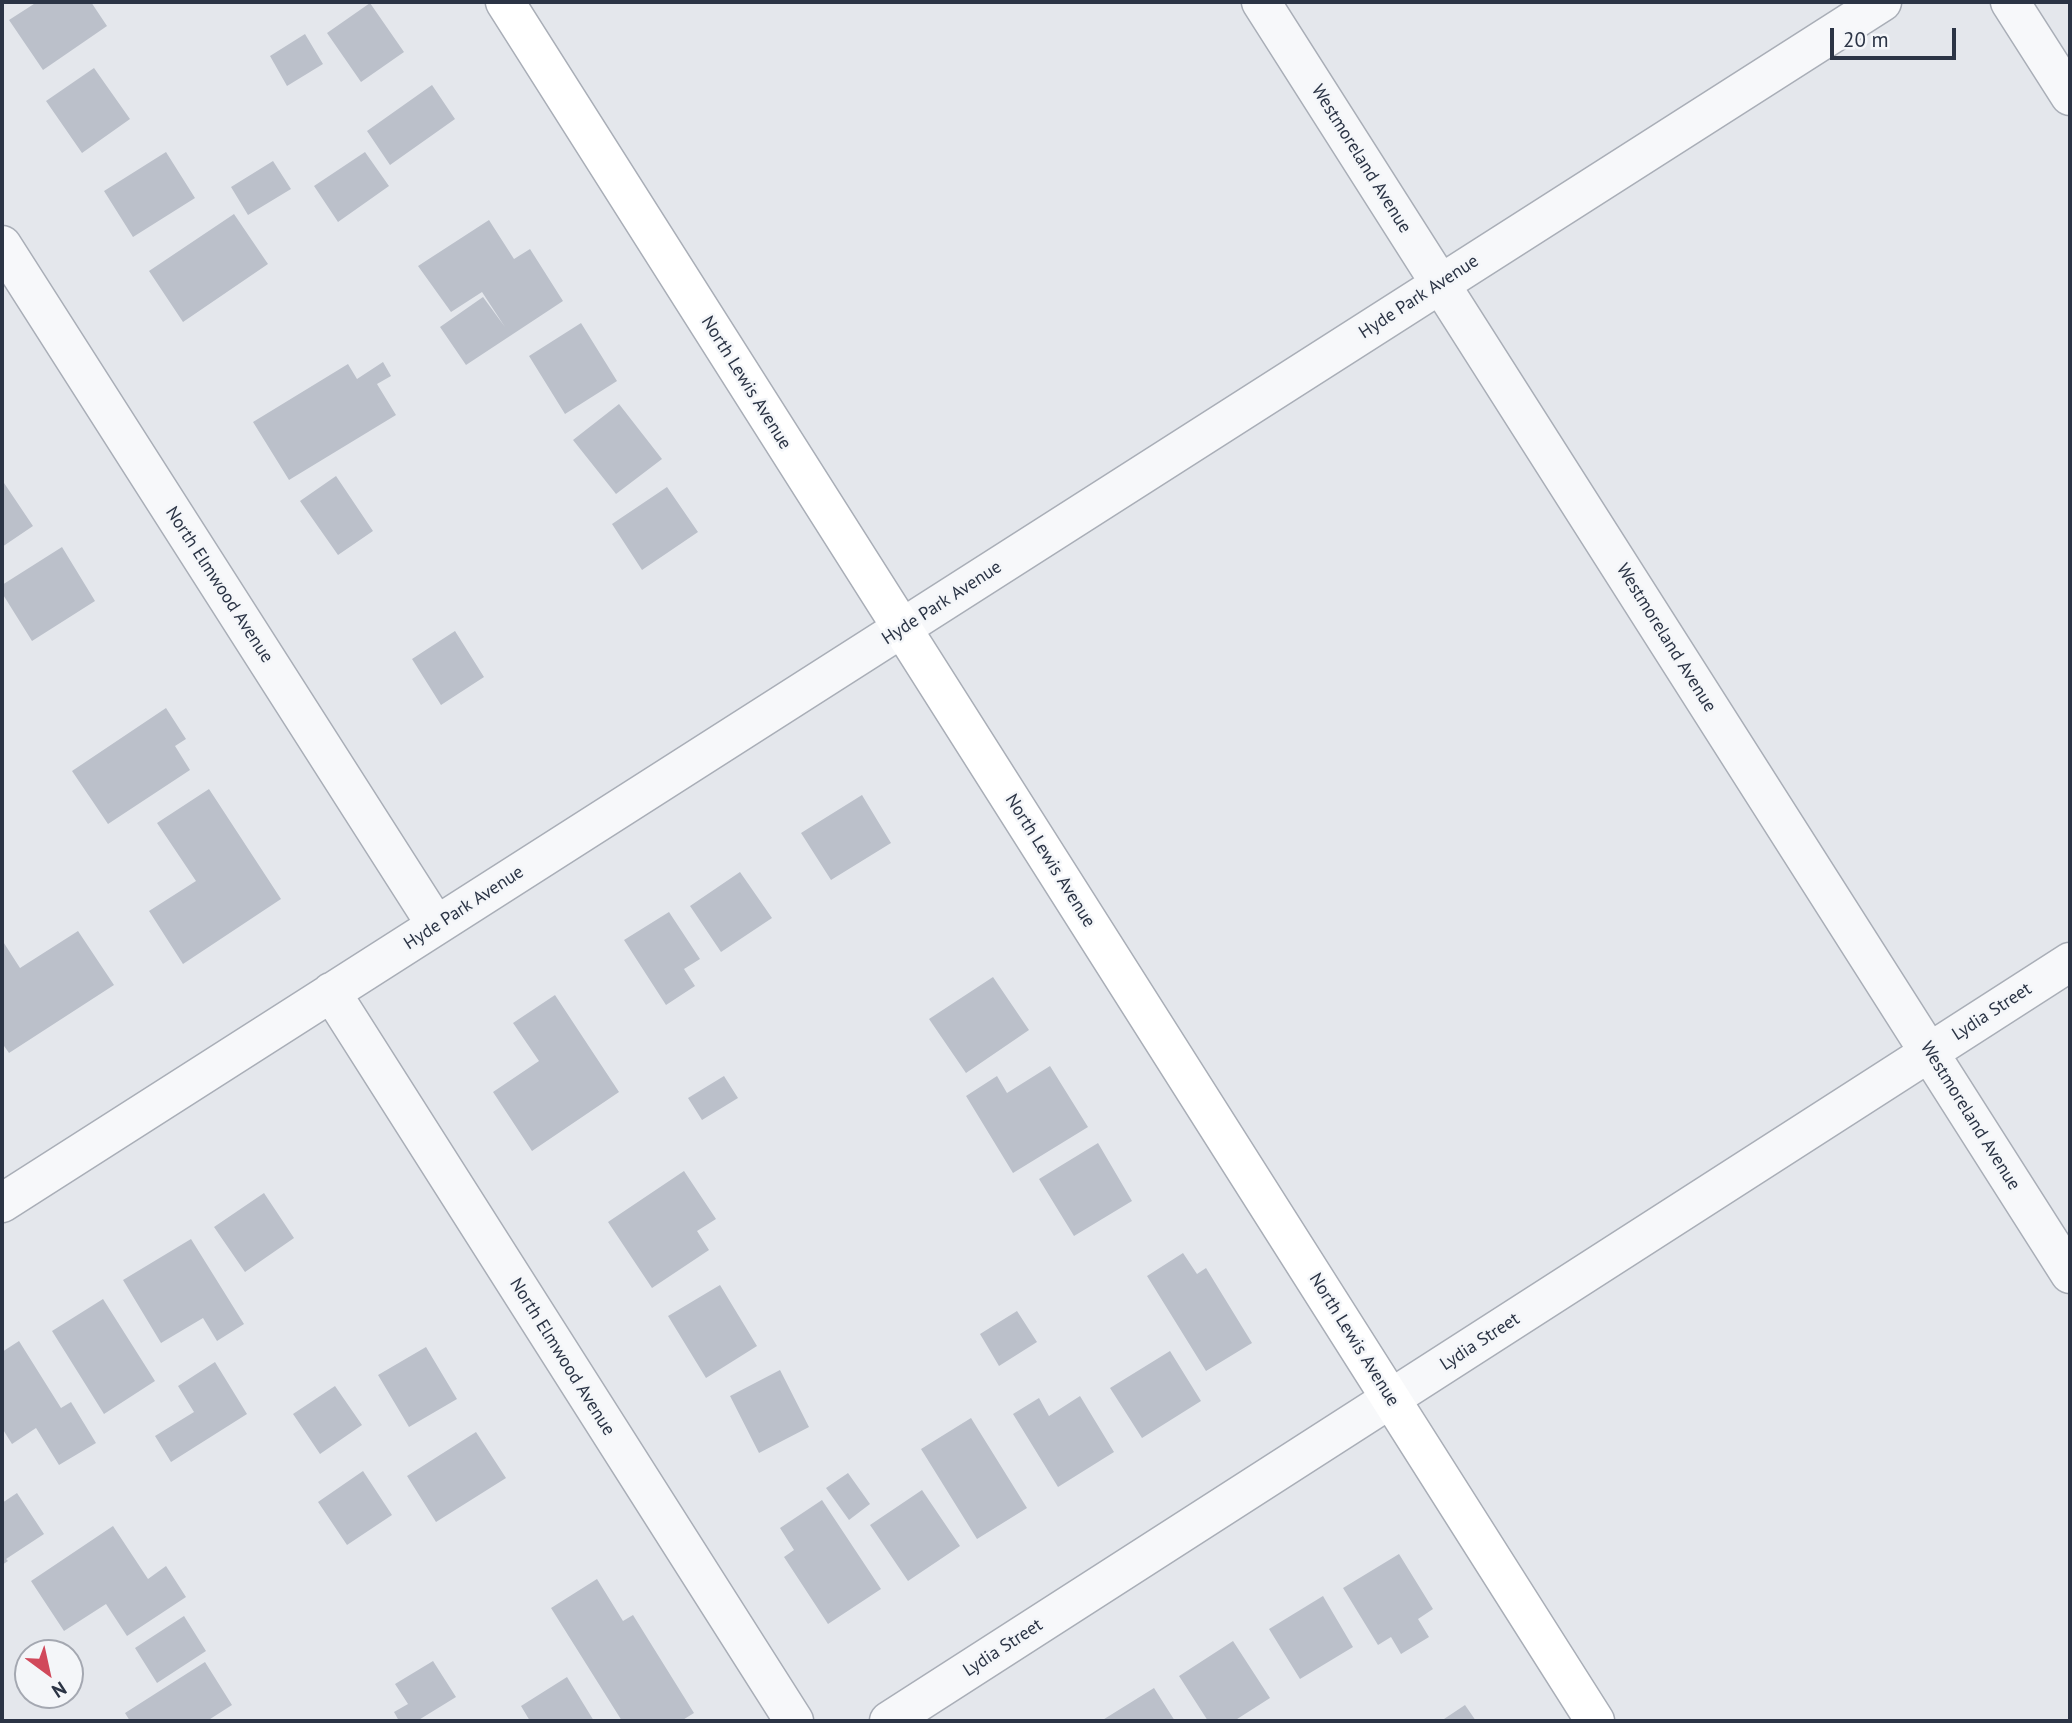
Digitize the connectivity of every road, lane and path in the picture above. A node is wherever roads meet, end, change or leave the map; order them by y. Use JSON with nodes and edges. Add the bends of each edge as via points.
{"nodes":[{"id":1,"x":505,"y":2,"type":"edge"},
{"id":2,"x":1261,"y":2,"type":"edge"},
{"id":3,"x":1882,"y":2,"type":"edge"},
{"id":4,"x":2010,"y":2,"type":"edge"},
{"id":5,"x":2070,"y":96,"type":"edge"},
{"id":6,"x":2,"y":245,"type":"edge"},
{"id":7,"x":1440,"y":284,"type":"junction"},
{"id":8,"x":902,"y":628,"type":"junction"},
{"id":9,"x":436,"y":925,"type":"junction"},
{"id":10,"x":2070,"y":962,"type":"edge"},
{"id":11,"x":331,"y":992,"type":"junction"},
{"id":12,"x":1930,"y":1052,"type":"junction"},
{"id":13,"x":2,"y":1203,"type":"edge"},
{"id":14,"x":2070,"y":1274,"type":"edge"},
{"id":15,"x":1391,"y":1399,"type":"junction"},
{"id":16,"x":794,"y":1721,"type":"edge"},
{"id":17,"x":890,"y":1721,"type":"edge"},
{"id":18,"x":1595,"y":1721,"type":"edge"}],
"edges":[{"from":1,"to":8,"type":"main road","name":"North Lewis Avenue"},
{"from":2,"to":7,"type":"street","name":"Westmoreland Avenue"},
{"from":3,"to":7,"type":"street","name":"Hyde Park Avenue"},
{"from":4,"to":5,"type":"street"},
{"from":6,"to":9,"type":"street","name":"North Elmwood Avenue"},
{"from":7,"to":8,"type":"street","name":"Hyde Park Avenue"},
{"from":7,"to":12,"type":"street","name":"Westmoreland Avenue"},
{"from":8,"to":9,"type":"street","name":"Hyde Park Avenue"},
{"from":8,"to":15,"type":"main road","name":"North Lewis Avenue"},
{"from":9,"to":11,"type":"street","name":"Hyde Park Avenue"},
{"from":10,"to":12,"type":"street","name":"Lydia Street"},
{"from":11,"to":13,"type":"street","name":"Hyde Park Avenue"},
{"from":11,"to":16,"type":"street","name":"North Elmwood Avenue"},
{"from":12,"to":14,"type":"street","name":"Westmoreland Avenue"},
{"from":12,"to":15,"type":"street","name":"Lydia Street"},
{"from":15,"to":17,"type":"street","name":"Lydia Street"},
{"from":15,"to":18,"type":"main road","name":"North Lewis Avenue"}]}
